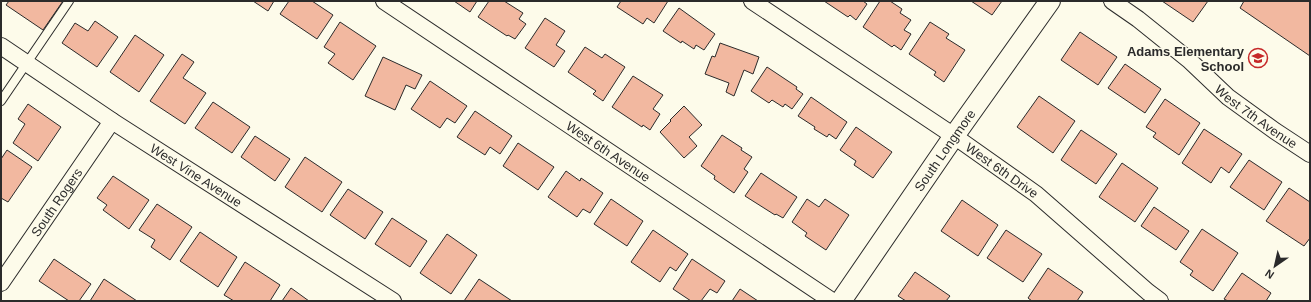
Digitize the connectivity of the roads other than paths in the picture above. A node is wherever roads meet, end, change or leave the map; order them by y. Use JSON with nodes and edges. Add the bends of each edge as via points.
{"nodes":[{"id":1,"x":69,"y":1,"type":"edge"},
{"id":2,"x":384,"y":1,"type":"edge"},
{"id":3,"x":752,"y":1,"type":"edge"},
{"id":4,"x":1050,"y":1,"type":"edge"},
{"id":5,"x":1112,"y":1,"type":"edge"},
{"id":6,"x":1,"y":46,"type":"edge"},
{"id":7,"x":27,"y":64,"type":"junction"},
{"id":8,"x":1,"y":101,"type":"edge"},
{"id":9,"x":112,"y":121,"type":"junction"},
{"id":10,"x":954,"y":136,"type":"junction"},
{"id":11,"x":1310,"y":154,"type":"edge"},
{"id":12,"x":1,"y":283,"type":"edge"},
{"id":13,"x":393,"y":301,"type":"edge"},
{"id":14,"x":832,"y":301,"type":"edge"},
{"id":15,"x":840,"y":301,"type":"edge"},
{"id":16,"x":1160,"y":301,"type":"edge"}],
"edges":[{"from":1,"to":7,"type":"lane"},
{"from":2,"to":14,"type":"street","name":"West 6th Avenue"},
{"from":3,"to":10,"type":"street","name":"West 6th Drive"},
{"from":4,"to":10,"type":"street","name":"South Longmore"},
{"from":5,"to":11,"type":"street","name":"West 7th Avenue","via":[[1189,60],[1228,97]]},
{"from":6,"to":7,"type":"street","name":"West Vine Avenue"},
{"from":7,"to":8,"type":"lane"},
{"from":7,"to":9,"type":"street","name":"West Vine Avenue"},
{"from":9,"to":12,"type":"street","name":"South Rogers"},
{"from":9,"to":13,"type":"street","name":"West Vine Avenue"},
{"from":10,"to":15,"type":"street","name":"South Longmore"},
{"from":10,"to":16,"type":"street","name":"West 6th Drive","via":[[1036,194]]}]}
